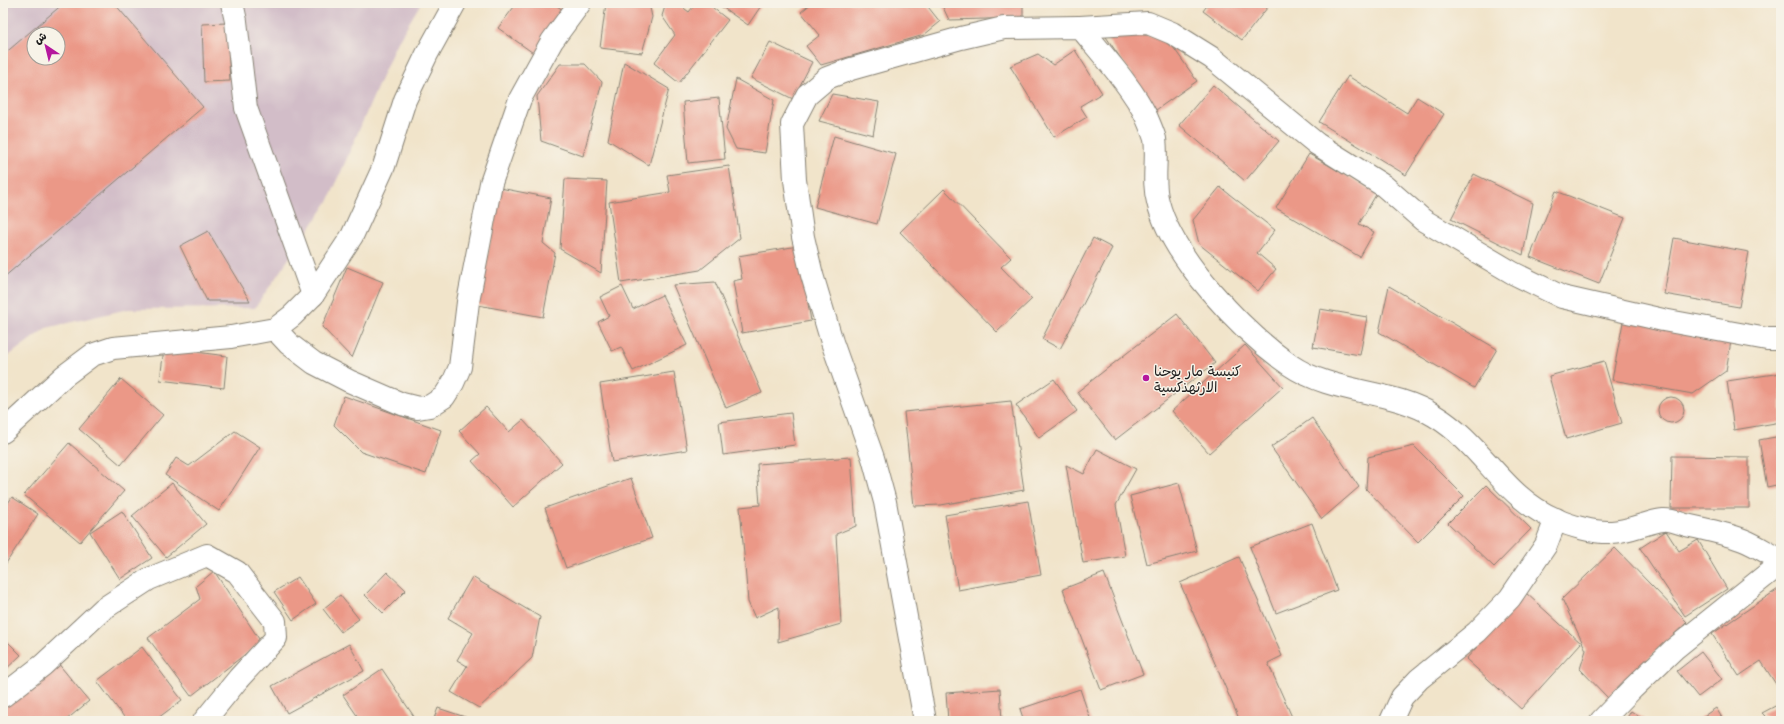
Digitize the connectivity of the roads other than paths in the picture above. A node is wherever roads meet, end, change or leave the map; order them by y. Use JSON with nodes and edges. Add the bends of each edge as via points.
{"nodes":[{"id":1,"x":232,"y":3,"type":"edge"},
{"id":2,"x":455,"y":3,"type":"edge"},
{"id":3,"x":580,"y":3,"type":"edge"},
{"id":4,"x":1080,"y":27,"type":"junction"},
{"id":5,"x":313,"y":295,"type":"junction"},
{"id":6,"x":275,"y":329,"type":"junction"},
{"id":7,"x":1781,"y":339,"type":"edge"},
{"id":8,"x":3,"y":432,"type":"edge"},
{"id":9,"x":1556,"y":519,"type":"junction"},
{"id":10,"x":1781,"y":562,"type":"edge"},
{"id":11,"x":3,"y":696,"type":"edge"},
{"id":12,"x":204,"y":721,"type":"edge"},
{"id":13,"x":925,"y":721,"type":"edge"},
{"id":14,"x":1390,"y":721,"type":"edge"},
{"id":15,"x":1601,"y":721,"type":"edge"}],
"edges":[{"from":1,"to":5,"type":"street","via":[[246,108]]},
{"from":2,"to":5,"type":"street","via":[[405,100],[384,166],[352,236]]},
{"from":3,"to":6,"type":"street","via":[[552,41],[520,99],[491,183],[468,302],[460,367],[454,383],[444,396],[430,406],[418,408],[402,404],[314,363],[289,344]]},
{"from":4,"to":7,"type":"street","via":[[1148,23],[1172,33],[1212,58],[1317,144],[1384,186],[1423,220],[1513,273],[1562,297],[1663,320],[1767,339]]},
{"from":4,"to":9,"type":"street","via":[[1145,114],[1154,137],[1157,200],[1164,220],[1176,244],[1218,300],[1258,341],[1291,366],[1314,379],[1343,388],[1399,399],[1450,425],[1471,444],[1516,495],[1537,510]]},
{"from":4,"to":13,"type":"street","via":[[1004,28],[851,69],[827,78],[807,95],[792,124],[795,180],[803,237],[830,335],[885,502]]},
{"from":5,"to":6,"type":"street"},
{"from":6,"to":8,"type":"street","via":[[231,337],[113,348],[92,355],[64,376]]},
{"from":9,"to":10,"type":"street","via":[[1582,528],[1612,533],[1665,520],[1744,540]]},
{"from":9,"to":14,"type":"street","via":[[1546,545],[1510,598],[1477,632],[1419,679],[1402,697]]},
{"from":10,"to":15,"type":"street","via":[[1674,649]]},
{"from":11,"to":12,"type":"street","via":[[43,665],[103,609],[149,579],[207,555],[238,572],[275,621],[276,638]]}]}
